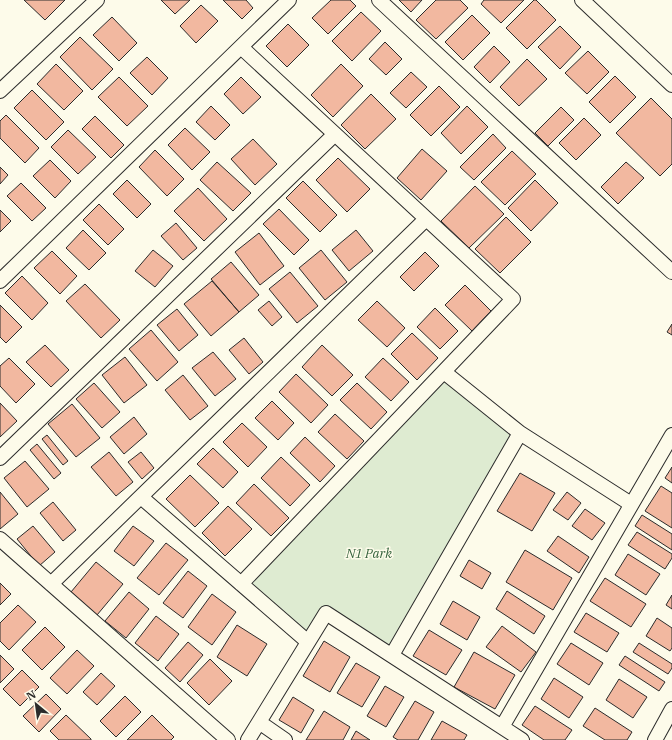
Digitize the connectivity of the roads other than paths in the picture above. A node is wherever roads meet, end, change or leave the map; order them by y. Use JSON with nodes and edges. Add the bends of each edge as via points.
{"nodes":[{"id":1,"x":97,"y":0,"type":"edge"},
{"id":2,"x":289,"y":0,"type":"edge"},
{"id":3,"x":379,"y":0,"type":"edge"},
{"id":4,"x":582,"y":0,"type":"edge"},
{"id":5,"x":241,"y":47,"type":"junction"},
{"id":6,"x":672,"y":85,"type":"edge"},
{"id":7,"x":0,"y":91,"type":"edge"},
{"id":8,"x":335,"y":134,"type":"junction"},
{"id":9,"x":426,"y":219,"type":"junction"},
{"id":10,"x":672,"y":272,"type":"edge"},
{"id":11,"x":0,"y":281,"type":"edge"},
{"id":12,"x":444,"y":372,"type":"junction"},
{"id":13,"x":520,"y":433,"type":"junction"},
{"id":14,"x":672,"y":435,"type":"edge"},
{"id":15,"x":0,"y":458,"type":"edge"},
{"id":16,"x":141,"y":497,"type":"junction"},
{"id":17,"x":631,"y":504,"type":"junction"},
{"id":18,"x":0,"y":539,"type":"edge"},
{"id":19,"x":51,"y":584,"type":"junction"},
{"id":20,"x":242,"y":584,"type":"junction"},
{"id":21,"x":308,"y":642,"type":"junction"},
{"id":22,"x":392,"y":655,"type":"junction"},
{"id":23,"x":672,"y":709,"type":"edge"},
{"id":24,"x":259,"y":722,"type":"junction"},
{"id":25,"x":502,"y":727,"type":"junction"},
{"id":26,"x":228,"y":740,"type":"edge"},
{"id":27,"x":248,"y":740,"type":"edge"},
{"id":28,"x":285,"y":740,"type":"edge"},
{"id":29,"x":522,"y":740,"type":"edge"},
{"id":30,"x":654,"y":740,"type":"edge"}],
"edges":[{"from":1,"to":7,"type":"street"},
{"from":2,"to":5,"type":"street"},
{"from":3,"to":10,"type":"street"},
{"from":4,"to":6,"type":"street"},
{"from":5,"to":8,"type":"street"},
{"from":5,"to":11,"type":"street"},
{"from":8,"to":9,"type":"street"},
{"from":8,"to":15,"type":"street"},
{"from":9,"to":12,"type":"street","via":[[513,300]]},
{"from":9,"to":16,"type":"street"},
{"from":12,"to":13,"type":"street"},
{"from":12,"to":20,"type":"street"},
{"from":13,"to":17,"type":"street"},
{"from":13,"to":22,"type":"street"},
{"from":14,"to":17,"type":"street"},
{"from":16,"to":19,"type":"street"},
{"from":16,"to":20,"type":"street"},
{"from":17,"to":25,"type":"street"},
{"from":18,"to":19,"type":"street"},
{"from":19,"to":26,"type":"street"},
{"from":20,"to":21,"type":"street"},
{"from":21,"to":22,"type":"street","via":[[326,613]]},
{"from":21,"to":24,"type":"street"},
{"from":22,"to":25,"type":"street"},
{"from":23,"to":30,"type":"street"},
{"from":24,"to":27,"type":"street"},
{"from":24,"to":28,"type":"street"},
{"from":25,"to":29,"type":"street"}]}
